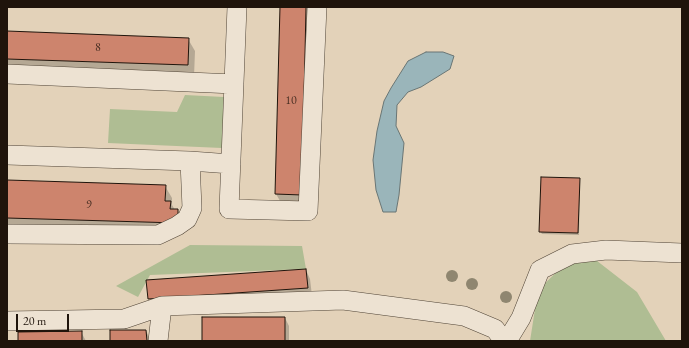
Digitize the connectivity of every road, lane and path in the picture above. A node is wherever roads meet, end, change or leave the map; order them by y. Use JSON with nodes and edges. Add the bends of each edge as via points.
{"nodes":[{"id":1,"x":236,"y":7,"type":"edge"},
{"id":2,"x":317,"y":7,"type":"edge"},
{"id":3,"x":7,"y":74,"type":"edge"},
{"id":4,"x":234,"y":84,"type":"junction"},
{"id":5,"x":7,"y":155,"type":"edge"},
{"id":6,"x":190,"y":161,"type":"junction"},
{"id":7,"x":231,"y":164,"type":"junction"},
{"id":8,"x":7,"y":234,"type":"edge"},
{"id":9,"x":682,"y":253,"type":"edge"},
{"id":10,"x":162,"y":306,"type":"junction"},
{"id":11,"x":7,"y":321,"type":"edge"},
{"id":12,"x":158,"y":341,"type":"edge"},
{"id":13,"x":505,"y":341,"type":"edge"}],
"edges":[{"from":1,"to":4,"type":"lane"},
{"from":2,"to":7,"type":"lane","via":[[308,211],[229,209]]},
{"from":3,"to":4,"type":"lane"},
{"from":4,"to":7,"type":"lane"},
{"from":5,"to":6,"type":"lane"},
{"from":6,"to":7,"type":"lane"},
{"from":6,"to":8,"type":"lane","via":[[192,208],[187,219],[158,235]]},
{"from":9,"to":13,"type":"lane","via":[[606,250],[572,254],[540,270],[521,318]]},
{"from":10,"to":11,"type":"lane","via":[[124,319]]},
{"from":10,"to":12,"type":"lane"},
{"from":10,"to":13,"type":"lane","via":[[343,300],[464,316],[495,329]]}]}
